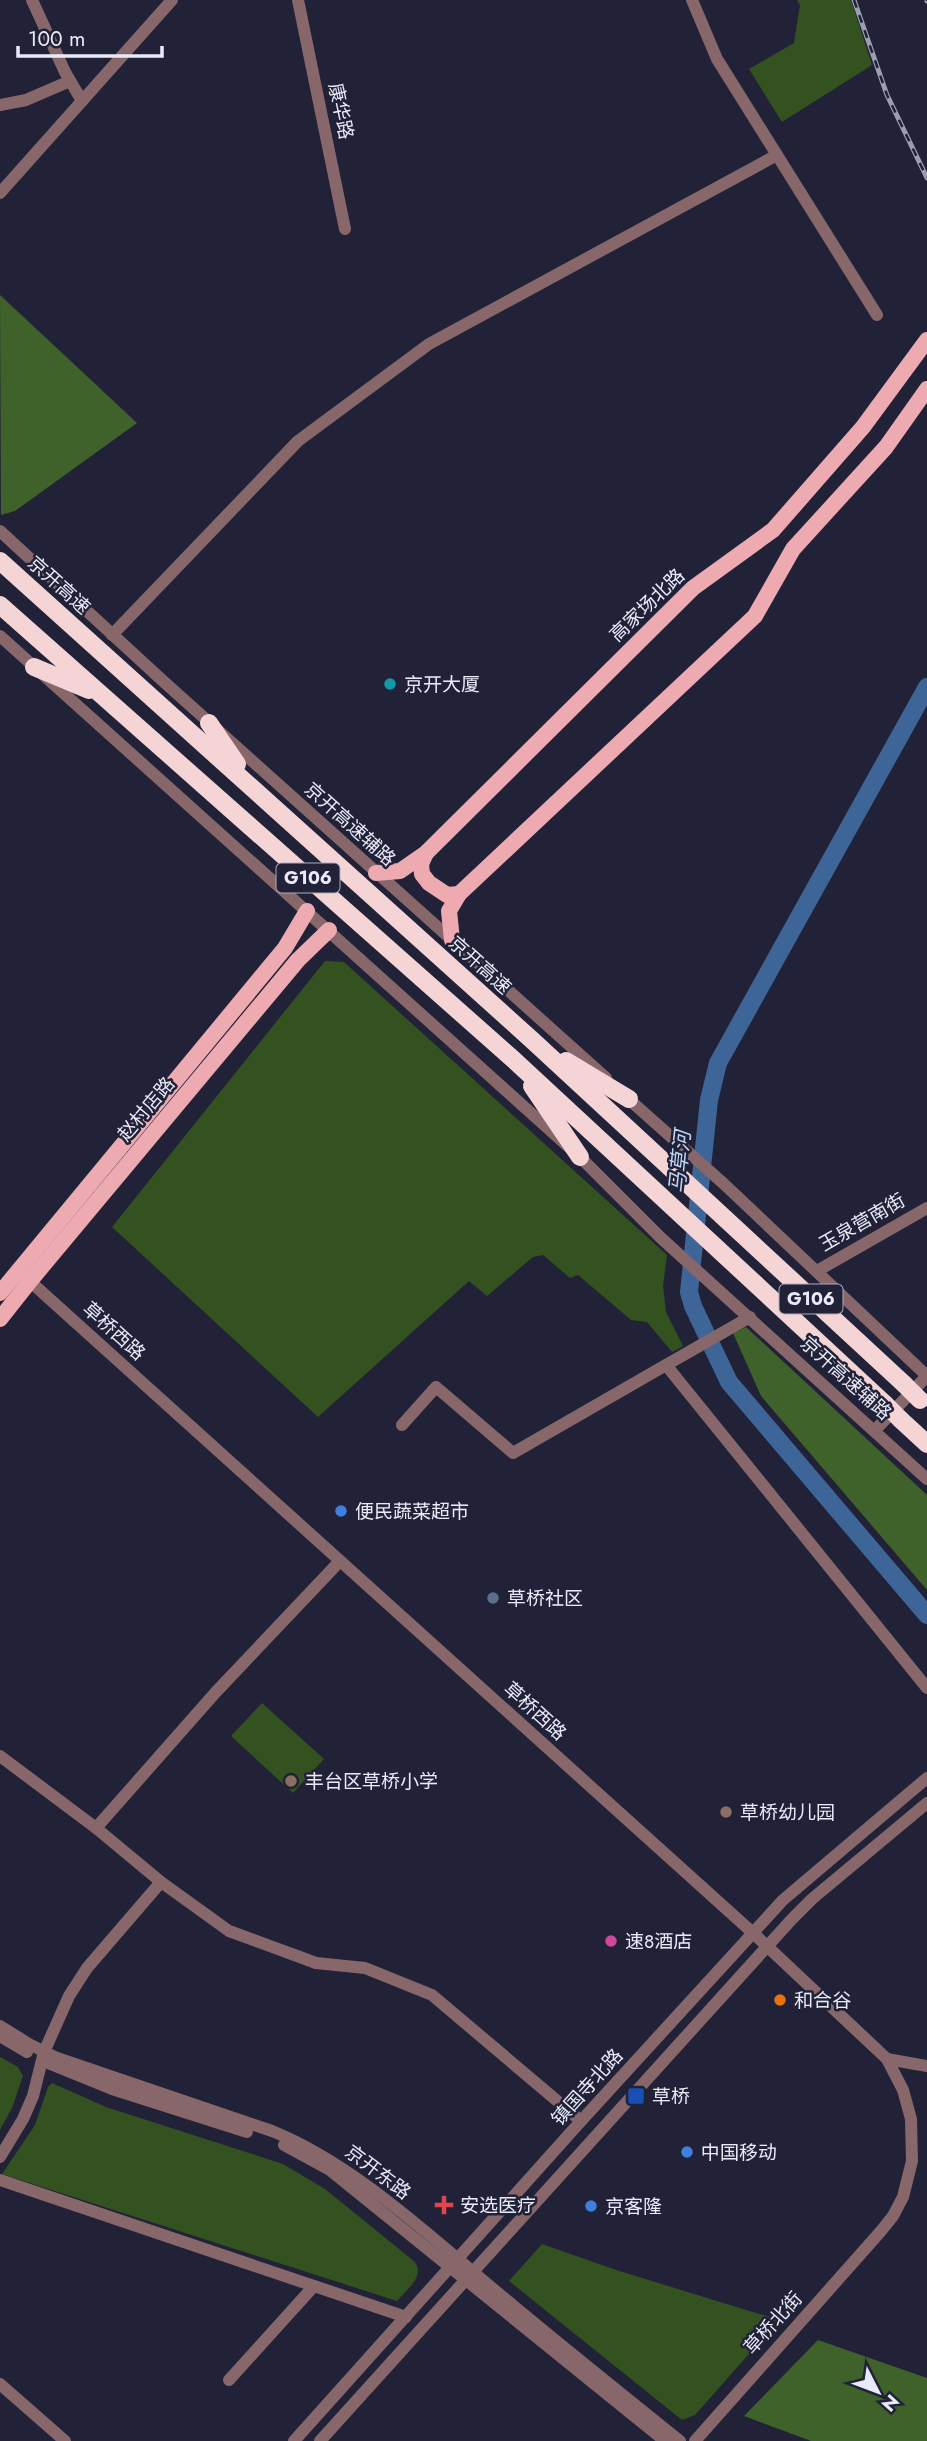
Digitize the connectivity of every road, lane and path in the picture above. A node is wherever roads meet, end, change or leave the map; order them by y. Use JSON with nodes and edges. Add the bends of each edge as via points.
{"nodes":[{"id":1,"x":32,"y":0,"type":"edge"},
{"id":2,"x":172,"y":0,"type":"edge"},
{"id":3,"x":298,"y":0,"type":"edge"},
{"id":4,"x":692,"y":0,"type":"edge"},
{"id":5,"x":70,"y":80,"type":"junction"},
{"id":6,"x":82,"y":101,"type":"junction"},
{"id":7,"x":0,"y":105,"type":"edge"},
{"id":8,"x":777,"y":155,"type":"junction"},
{"id":9,"x":0,"y":193,"type":"edge"},
{"id":10,"x":345,"y":229,"type":"dead end"},
{"id":11,"x":877,"y":315,"type":"dead end"},
{"id":12,"x":927,"y":340,"type":"edge"},
{"id":13,"x":927,"y":388,"type":"edge"},
{"id":14,"x":0,"y":531,"type":"edge"},
{"id":15,"x":0,"y":561,"type":"edge"},
{"id":16,"x":0,"y":605,"type":"edge"},
{"id":17,"x":112,"y":635,"type":"junction"},
{"id":18,"x":0,"y":636,"type":"edge"},
{"id":19,"x":34,"y":667,"type":"junction"},
{"id":20,"x":101,"y":695,"type":"junction"},
{"id":21,"x":209,"y":723,"type":"junction"},
{"id":22,"x":256,"y":790,"type":"junction"},
{"id":23,"x":426,"y":853,"type":"junction"},
{"id":24,"x":376,"y":873,"type":"junction"},
{"id":25,"x":459,"y":894,"type":"junction"},
{"id":26,"x":307,"y":911,"type":"junction"},
{"id":27,"x":329,"y":930,"type":"junction"},
{"id":28,"x":452,"y":940,"type":"junction"},
{"id":29,"x":531,"y":1040,"type":"junction"},
{"id":30,"x":514,"y":1060,"type":"junction"},
{"id":31,"x":629,"y":1099,"type":"junction"},
{"id":32,"x":580,"y":1157,"type":"junction"},
{"id":33,"x":927,"y":1208,"type":"edge"},
{"id":34,"x":817,"y":1271,"type":"junction"},
{"id":35,"x":24,"y":1276,"type":"junction"},
{"id":36,"x":0,"y":1293,"type":"edge"},
{"id":37,"x":750,"y":1317,"type":"junction"},
{"id":38,"x":0,"y":1319,"type":"edge"},
{"id":39,"x":666,"y":1365,"type":"junction"},
{"id":40,"x":927,"y":1376,"type":"edge"},
{"id":41,"x":924,"y":1403,"type":"edge"},
{"id":42,"x":402,"y":1425,"type":"dead end"},
{"id":43,"x":875,"y":1430,"type":"junction"},
{"id":44,"x":927,"y":1444,"type":"edge"},
{"id":45,"x":927,"y":1479,"type":"edge"},
{"id":46,"x":340,"y":1561,"type":"junction"},
{"id":47,"x":927,"y":1688,"type":"edge"},
{"id":48,"x":0,"y":1756,"type":"edge"},
{"id":49,"x":927,"y":1779,"type":"edge"},
{"id":50,"x":927,"y":1803,"type":"edge"},
{"id":51,"x":96,"y":1828,"type":"junction"},
{"id":52,"x":161,"y":1882,"type":"junction"},
{"id":53,"x":753,"y":1933,"type":"junction"},
{"id":54,"x":767,"y":1947,"type":"junction"},
{"id":55,"x":0,"y":2025,"type":"edge"},
{"id":56,"x":0,"y":2036,"type":"edge"},
{"id":57,"x":43,"y":2056,"type":"junction"},
{"id":58,"x":887,"y":2059,"type":"junction"},
{"id":59,"x":927,"y":2066,"type":"edge"},
{"id":60,"x":581,"y":2121,"type":"junction"},
{"id":61,"x":0,"y":2157,"type":"edge"},
{"id":62,"x":0,"y":2180,"type":"edge"},
{"id":63,"x":881,"y":2231,"type":"joint"},
{"id":64,"x":455,"y":2264,"type":"junction"},
{"id":65,"x":469,"y":2276,"type":"junction"},
{"id":66,"x":314,"y":2286,"type":"junction"},
{"id":67,"x":406,"y":2317,"type":"junction"},
{"id":68,"x":229,"y":2380,"type":"dead end"},
{"id":69,"x":0,"y":2384,"type":"edge"},
{"id":70,"x":65,"y":2441,"type":"edge"},
{"id":71,"x":294,"y":2441,"type":"edge"},
{"id":72,"x":320,"y":2441,"type":"edge"},
{"id":73,"x":665,"y":2441,"type":"edge"},
{"id":74,"x":680,"y":2441,"type":"edge"},
{"id":75,"x":695,"y":2441,"type":"edge"}],
"edges":[{"from":1,"to":5,"type":"street"},
{"from":2,"to":6,"type":"street"},
{"from":3,"to":10,"type":"street","name":"康华路"},
{"from":4,"to":8,"type":"street","via":[[716,59]]},
{"from":5,"to":6,"type":"street"},
{"from":5,"to":7,"type":"street","via":[[26,100]]},
{"from":6,"to":9,"type":"street"},
{"from":8,"to":11,"type":"street"},
{"from":8,"to":17,"type":"street","via":[[429,344],[299,441]]},
{"from":12,"to":23,"type":"main road","name":"高家场北路","via":[[863,427],[773,530],[692,588]]},
{"from":13,"to":25,"type":"main road","via":[[886,447],[793,549],[755,616]]},
{"from":14,"to":17,"type":"street","name":"京开高速辅路"},
{"from":15,"to":22,"type":"highway","name":"京开高速","number":"G106"},
{"from":16,"to":20,"type":"highway","number":"G106"},
{"from":17,"to":21,"type":"street","name":"京开高速辅路"},
{"from":18,"to":19,"type":"street"},
{"from":19,"to":20,"type":"highway"},
{"from":19,"to":26,"type":"street"},
{"from":20,"to":30,"type":"highway","number":"G106"},
{"from":21,"to":22,"type":"highway"},
{"from":21,"to":24,"type":"street","name":"京开高速辅路"},
{"from":22,"to":29,"type":"highway","name":"京开高速","number":"G106"},
{"from":23,"to":24,"type":"main road","name":"高家场北路","via":[[400,871]]},
{"from":23,"to":25,"type":"main road","via":[[421,864],[429,883],[447,895]]},
{"from":24,"to":28,"type":"street","name":"京开高速辅路"},
{"from":25,"to":28,"type":"main road","via":[[449,911]]},
{"from":26,"to":27,"type":"street"},
{"from":26,"to":35,"type":"main road","name":"赵村店路","via":[[285,948]]},
{"from":27,"to":32,"type":"street"},
{"from":27,"to":35,"type":"main road","name":"赵村店路"},
{"from":28,"to":31,"type":"street","name":"京开高速辅路"},
{"from":29,"to":31,"type":"highway"},
{"from":29,"to":41,"type":"highway","name":"京开高速","number":"G106","bridge":true},
{"from":30,"to":32,"type":"highway"},
{"from":30,"to":44,"type":"highway","number":"G106","bridge":true},
{"from":31,"to":34,"type":"street","name":"京开高速辅路"},
{"from":32,"to":37,"type":"street","name":"京开高速辅路"},
{"from":33,"to":34,"type":"street","name":"玉泉营南街"},
{"from":34,"to":40,"type":"street"},
{"from":35,"to":36,"type":"main road","name":"赵村店路"},
{"from":35,"to":38,"type":"main road","name":"赵村店路"},
{"from":35,"to":46,"type":"street","name":"草桥西路"},
{"from":37,"to":39,"type":"street"},
{"from":37,"to":43,"type":"street","name":"京开高速辅路"},
{"from":39,"to":42,"type":"street","via":[[513,1453],[436,1387]]},
{"from":39,"to":47,"type":"street"},
{"from":40,"to":43,"type":"street"},
{"from":43,"to":45,"type":"street","name":"京开高速辅路"},
{"from":46,"to":51,"type":"street"},
{"from":46,"to":53,"type":"street","name":"草桥西路"},
{"from":48,"to":51,"type":"street"},
{"from":49,"to":53,"type":"street","name":"镇国寺北路","via":[[783,1900]]},
{"from":50,"to":54,"type":"street","name":"镇国寺北路","via":[[812,1899]]},
{"from":51,"to":52,"type":"street"},
{"from":52,"to":57,"type":"street","via":[[87,1968],[69,1996]]},
{"from":52,"to":60,"type":"street","via":[[229,1931],[316,1963],[365,1968],[432,1995]]},
{"from":53,"to":54,"type":"street","name":"草桥西路"},
{"from":53,"to":60,"type":"street","name":"镇国寺北路"},
{"from":54,"to":58,"type":"street","name":"草桥西路"},
{"from":54,"to":65,"type":"street","name":"镇国寺北路"},
{"from":55,"to":57,"type":"street","name":"京开东路"},
{"from":56,"to":57,"type":"street","name":"京开东路"},
{"from":57,"to":61,"type":"street","via":[[33,2096]]},
{"from":57,"to":64,"type":"street","name":"京开东路","via":[[308,2147],[358,2180]]},
{"from":58,"to":59,"type":"street"},
{"from":58,"to":63,"type":"street","name":"草桥西路","via":[[911,2119],[912,2161],[903,2197]]},
{"from":60,"to":64,"type":"street","name":"镇国寺北路"},
{"from":62,"to":66,"type":"street"},
{"from":63,"to":75,"type":"street","name":"草桥北街"},
{"from":64,"to":65,"type":"street","name":"京开东路"},
{"from":64,"to":67,"type":"street","name":"镇国寺北路"},
{"from":65,"to":72,"type":"street","name":"镇国寺北路"},
{"from":65,"to":73,"type":"street","name":"京开东路"},
{"from":65,"to":74,"type":"street","name":"京开东路"},
{"from":66,"to":67,"type":"street"},
{"from":66,"to":68,"type":"street"},
{"from":67,"to":71,"type":"street","name":"镇国寺北路"},
{"from":69,"to":70,"type":"street"}]}
